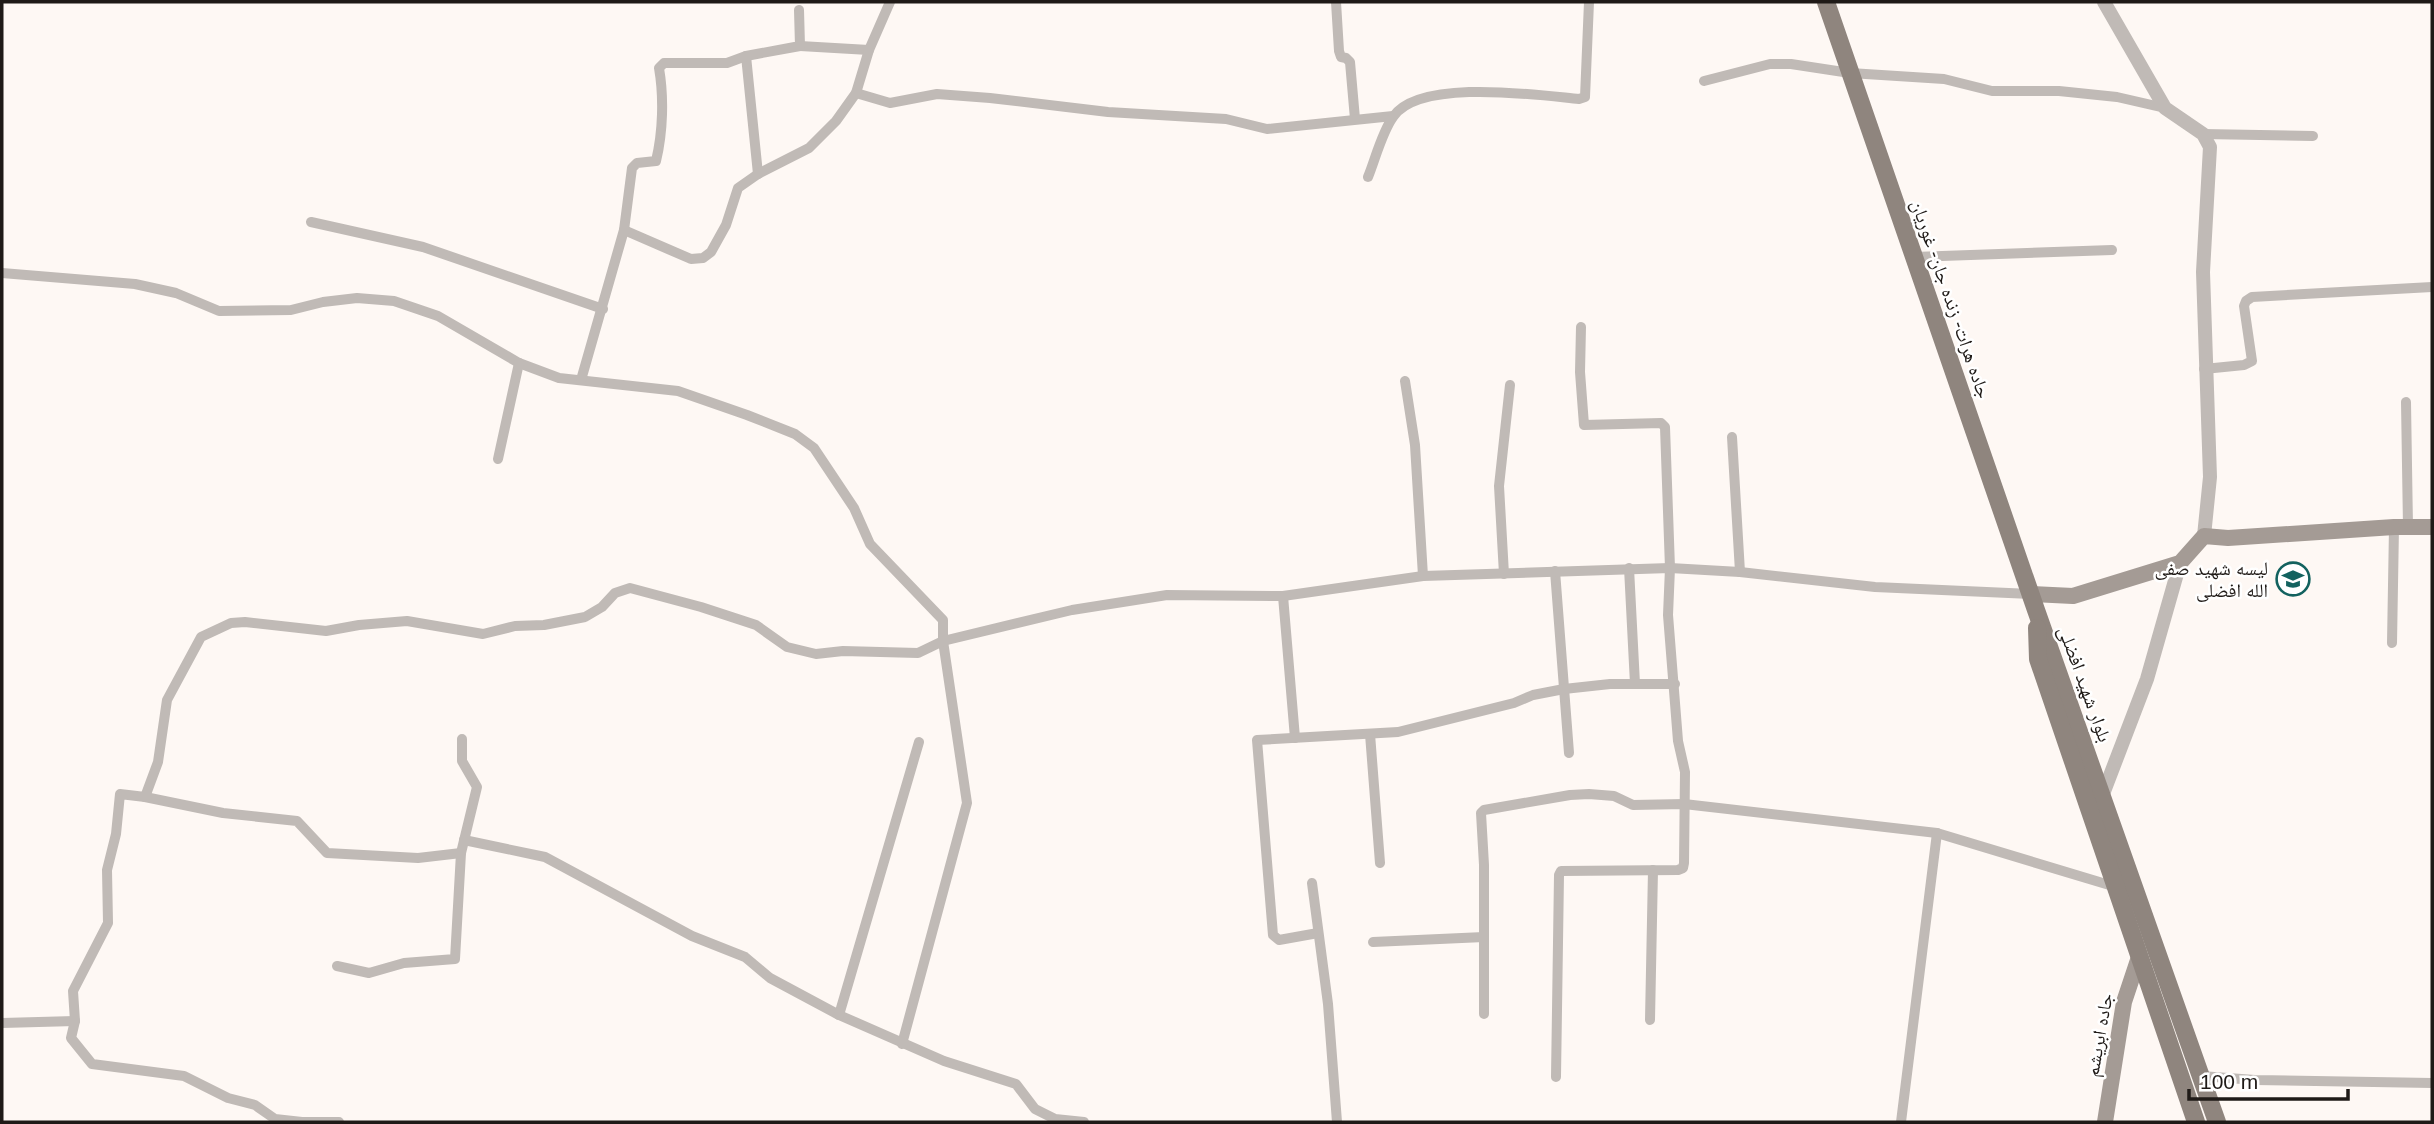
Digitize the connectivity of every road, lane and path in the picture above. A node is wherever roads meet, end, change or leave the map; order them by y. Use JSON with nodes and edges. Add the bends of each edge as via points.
{"nodes":[{"id":1,"x":890,"y":2,"type":"edge"},
{"id":2,"x":1336,"y":2,"type":"edge"},
{"id":3,"x":1589,"y":2,"type":"edge"},
{"id":4,"x":1826,"y":2,"type":"edge"},
{"id":5,"x":2104,"y":2,"type":"edge"},
{"id":6,"x":799,"y":10,"type":"dead end"},
{"id":7,"x":800,"y":47,"type":"junction"},
{"id":8,"x":869,"y":50,"type":"junction"},
{"id":9,"x":746,"y":56,"type":"junction"},
{"id":10,"x":1850,"y":73,"type":"junction"},
{"id":11,"x":1704,"y":81,"type":"dead end"},
{"id":12,"x":856,"y":93,"type":"junction"},
{"id":13,"x":2165,"y":108,"type":"junction"},
{"id":14,"x":1393,"y":116,"type":"junction"},
{"id":15,"x":1355,"y":119,"type":"junction"},
{"id":16,"x":2203,"y":134,"type":"junction"},
{"id":17,"x":2313,"y":136,"type":"dead end"},
{"id":18,"x":758,"y":174,"type":"junction"},
{"id":19,"x":1368,"y":177,"type":"dead end"},
{"id":20,"x":311,"y":222,"type":"dead end"},
{"id":21,"x":624,"y":230,"type":"junction"},
{"id":22,"x":2112,"y":250,"type":"dead end"},
{"id":23,"x":1914,"y":257,"type":"junction"},
{"id":24,"x":2,"y":273,"type":"edge"},
{"id":25,"x":2432,"y":287,"type":"edge"},
{"id":26,"x":603,"y":309,"type":"junction"},
{"id":27,"x":1581,"y":327,"type":"dead end"},
{"id":28,"x":519,"y":363,"type":"junction"},
{"id":29,"x":2204,"y":369,"type":"junction"},
{"id":30,"x":581,"y":380,"type":"junction"},
{"id":31,"x":1405,"y":382,"type":"dead end"},
{"id":32,"x":1510,"y":385,"type":"dead end"},
{"id":33,"x":2406,"y":402,"type":"dead end"},
{"id":34,"x":1732,"y":437,"type":"dead end"},
{"id":35,"x":498,"y":459,"type":"dead end"},
{"id":36,"x":2401,"y":527,"type":"junction"},
{"id":37,"x":2432,"y":527,"type":"edge"},
{"id":38,"x":2204,"y":536,"type":"junction"},
{"id":39,"x":2180,"y":564,"type":"junction"},
{"id":40,"x":1629,"y":568,"type":"junction"},
{"id":41,"x":1670,"y":568,"type":"junction"},
{"id":42,"x":1555,"y":571,"type":"junction"},
{"id":43,"x":1740,"y":572,"type":"junction"},
{"id":44,"x":1504,"y":574,"type":"junction"},
{"id":45,"x":1423,"y":576,"type":"junction"},
{"id":46,"x":1283,"y":596,"type":"junction"},
{"id":47,"x":2034,"y":602,"type":"junction"},
{"id":48,"x":943,"y":641,"type":"junction"},
{"id":49,"x":2392,"y":643,"type":"dead end"},
{"id":50,"x":1634,"y":684,"type":"junction"},
{"id":51,"x":1675,"y":684,"type":"junction"},
{"id":52,"x":1564,"y":689,"type":"junction"},
{"id":53,"x":1370,"y":734,"type":"junction"},
{"id":54,"x":1296,"y":738,"type":"junction"},
{"id":55,"x":462,"y":739,"type":"dead end"},
{"id":56,"x":919,"y":742,"type":"dead end"},
{"id":57,"x":1569,"y":753,"type":"dead end"},
{"id":58,"x":2103,"y":794,"type":"junction"},
{"id":59,"x":145,"y":797,"type":"junction"},
{"id":60,"x":1684,"y":804,"type":"junction"},
{"id":61,"x":1937,"y":833,"type":"junction"},
{"id":62,"x":464,"y":840,"type":"junction"},
{"id":63,"x":461,"y":853,"type":"junction"},
{"id":64,"x":1380,"y":863,"type":"dead end"},
{"id":65,"x":1653,"y":870,"type":"junction"},
{"id":66,"x":1312,"y":883,"type":"dead end"},
{"id":67,"x":2116,"y":887,"type":"junction"},
{"id":68,"x":1318,"y":933,"type":"junction"},
{"id":69,"x":1484,"y":937,"type":"junction"},
{"id":70,"x":1373,"y":942,"type":"dead end"},
{"id":71,"x":2139,"y":957,"type":"junction"},
{"id":72,"x":337,"y":966,"type":"dead end"},
{"id":73,"x":1484,"y":1014,"type":"dead end"},
{"id":74,"x":839,"y":1016,"type":"junction"},
{"id":75,"x":1650,"y":1020,"type":"dead end"},
{"id":76,"x":75,"y":1021,"type":"junction"},
{"id":77,"x":2,"y":1023,"type":"edge"},
{"id":78,"x":902,"y":1044,"type":"junction"},
{"id":79,"x":2201,"y":1076,"type":"junction"},
{"id":80,"x":1556,"y":1077,"type":"dead end"},
{"id":81,"x":2432,"y":1083,"type":"edge"},
{"id":82,"x":322,"y":1122,"type":"edge"},
{"id":83,"x":339,"y":1122,"type":"edge"},
{"id":84,"x":1084,"y":1122,"type":"edge"},
{"id":85,"x":1337,"y":1122,"type":"edge"},
{"id":86,"x":1901,"y":1122,"type":"edge"},
{"id":87,"x":2105,"y":1122,"type":"edge"},
{"id":88,"x":2196,"y":1122,"type":"edge"},
{"id":89,"x":2217,"y":1122,"type":"edge"}],
"edges":[{"from":1,"to":8,"type":"street"},
{"from":2,"to":15,"type":"street","via":[[1339,51],[1350,62]]},
{"from":3,"to":14,"type":"street","via":[[1585,97],[1448,93],[1418,99]]},
{"from":4,"to":10,"type":"main road","name":"جاده هرات- زنده جان- غوریان"},
{"from":5,"to":13,"type":"street"},
{"from":6,"to":7,"type":"street"},
{"from":7,"to":8,"type":"street"},
{"from":7,"to":9,"type":"street"},
{"from":8,"to":12,"type":"street"},
{"from":9,"to":18,"type":"street"},
{"from":9,"to":21,"type":"street","via":[[727,63],[664,63],[659,68],[660,144],[656,160],[632,168]]},
{"from":10,"to":11,"type":"street","via":[[1770,64]]},
{"from":10,"to":13,"type":"street","via":[[1944,79],[1992,91],[2117,97]]},
{"from":10,"to":23,"type":"main road","name":"جاده هرات- زنده جان- غوریان"},
{"from":12,"to":15,"type":"street","via":[[890,103],[937,94],[1226,119],[1267,129]]},
{"from":12,"to":18,"type":"street","via":[[809,148]]},
{"from":13,"to":16,"type":"street"},
{"from":14,"to":15,"type":"street"},
{"from":14,"to":19,"type":"street"},
{"from":16,"to":17,"type":"street"},
{"from":16,"to":29,"type":"street","via":[[2210,147],[2203,272]]},
{"from":18,"to":21,"type":"street","via":[[738,188],[726,225],[703,258],[691,258]]},
{"from":20,"to":26,"type":"street","via":[[423,247]]},
{"from":21,"to":26,"type":"street"},
{"from":22,"to":23,"type":"street"},
{"from":23,"to":47,"type":"main road","name":"جاده هرات- زنده جان- غوریان"},
{"from":24,"to":28,"type":"street","via":[[135,284],[177,293],[219,311],[291,310],[357,298],[394,301],[438,316]]},
{"from":25,"to":29,"type":"street","via":[[2252,297],[2244,306],[2252,361]]},
{"from":26,"to":30,"type":"street"},
{"from":27,"to":41,"type":"street","via":[[1584,425],[1661,423],[1665,427]]},
{"from":28,"to":30,"type":"street","via":[[559,378]]},
{"from":28,"to":35,"type":"street"},
{"from":29,"to":38,"type":"street","via":[[2210,477]]},
{"from":30,"to":48,"type":"street","via":[[696,396],[795,434],[814,448],[854,508],[870,544],[943,620]]},
{"from":31,"to":45,"type":"street","via":[[1415,445]]},
{"from":32,"to":44,"type":"street","via":[[1499,486]]},
{"from":33,"to":36,"type":"street"},
{"from":34,"to":43,"type":"street"},
{"from":36,"to":37,"type":"main road"},
{"from":36,"to":38,"type":"main road"},
{"from":36,"to":49,"type":"street"},
{"from":38,"to":39,"type":"main road"},
{"from":39,"to":47,"type":"main road","via":[[2073,596]]},
{"from":39,"to":58,"type":"street","via":[[2147,679]]},
{"from":40,"to":41,"type":"street"},
{"from":40,"to":42,"type":"street"},
{"from":40,"to":50,"type":"street"},
{"from":41,"to":43,"type":"street"},
{"from":41,"to":51,"type":"street","via":[[1668,615]]},
{"from":42,"to":44,"type":"street"},
{"from":42,"to":52,"type":"street"},
{"from":43,"to":47,"type":"street"},
{"from":44,"to":45,"type":"street"},
{"from":45,"to":46,"type":"street"},
{"from":46,"to":48,"type":"street","via":[[1167,595],[1072,610]]},
{"from":46,"to":54,"type":"street"},
{"from":47,"to":58,"type":"main road","name":"بلوار شهید افضلی"},
{"from":47,"to":67,"type":"main road","name":"بلوار شهید افضلی","via":[[2038,659]]},
{"from":48,"to":59,"type":"street","via":[[918,653],[816,654],[787,647],[756,625],[630,588],[615,593],[585,617],[483,634],[407,621],[326,631],[231,623],[201,637],[167,700],[158,762]]},
{"from":48,"to":78,"type":"street","via":[[967,803]]},
{"from":50,"to":51,"type":"street"},
{"from":50,"to":52,"type":"street"},
{"from":51,"to":60,"type":"street"},
{"from":52,"to":53,"type":"street","via":[[1398,732]]},
{"from":52,"to":57,"type":"street"},
{"from":53,"to":54,"type":"street"},
{"from":53,"to":64,"type":"street"},
{"from":54,"to":68,"type":"street","via":[[1260,739],[1255,744],[1273,935],[1279,940]]},
{"from":55,"to":62,"type":"street","via":[[462,761],[477,787]]},
{"from":56,"to":74,"type":"street"},
{"from":58,"to":79,"type":"main road","name":"بلوار شهید افضلی"},
{"from":59,"to":63,"type":"street","via":[[223,813],[297,821],[327,853],[418,858]]},
{"from":59,"to":76,"type":"street","via":[[120,794],[107,870],[108,923],[73,991]]},
{"from":60,"to":61,"type":"street"},
{"from":60,"to":65,"type":"street","via":[[1683,868]]},
{"from":60,"to":69,"type":"street","via":[[1633,805],[1614,796],[1579,794],[1481,811]]},
{"from":61,"to":67,"type":"street"},
{"from":61,"to":86,"type":"street"},
{"from":62,"to":63,"type":"street"},
{"from":62,"to":74,"type":"street","via":[[545,857],[692,936],[745,957],[770,978]]},
{"from":63,"to":72,"type":"street","via":[[454,959],[404,963],[369,973]]},
{"from":65,"to":75,"type":"street"},
{"from":65,"to":80,"type":"street","via":[[1560,871]]},
{"from":66,"to":68,"type":"street"},
{"from":67,"to":71,"type":"main road","name":"بلوار شهید افضلی"},
{"from":68,"to":85,"type":"street"},
{"from":69,"to":70,"type":"street"},
{"from":69,"to":73,"type":"street"},
{"from":71,"to":87,"type":"main road","name":"جاده ابریشم","via":[[2124,1002]]},
{"from":71,"to":88,"type":"main road","name":"بلوار شهید افضلی"},
{"from":74,"to":78,"type":"street"},
{"from":76,"to":77,"type":"street"},
{"from":76,"to":82,"type":"street","via":[[71,1038],[92,1064],[184,1076],[228,1098],[255,1105],[275,1119]]},
{"from":78,"to":84,"type":"street","via":[[1016,1084],[1035,1109],[1055,1119]]},
{"from":79,"to":81,"type":"street"},
{"from":79,"to":89,"type":"main road","name":"بلوار شهید افضلی"},
{"from":82,"to":83,"type":"street"}]}
